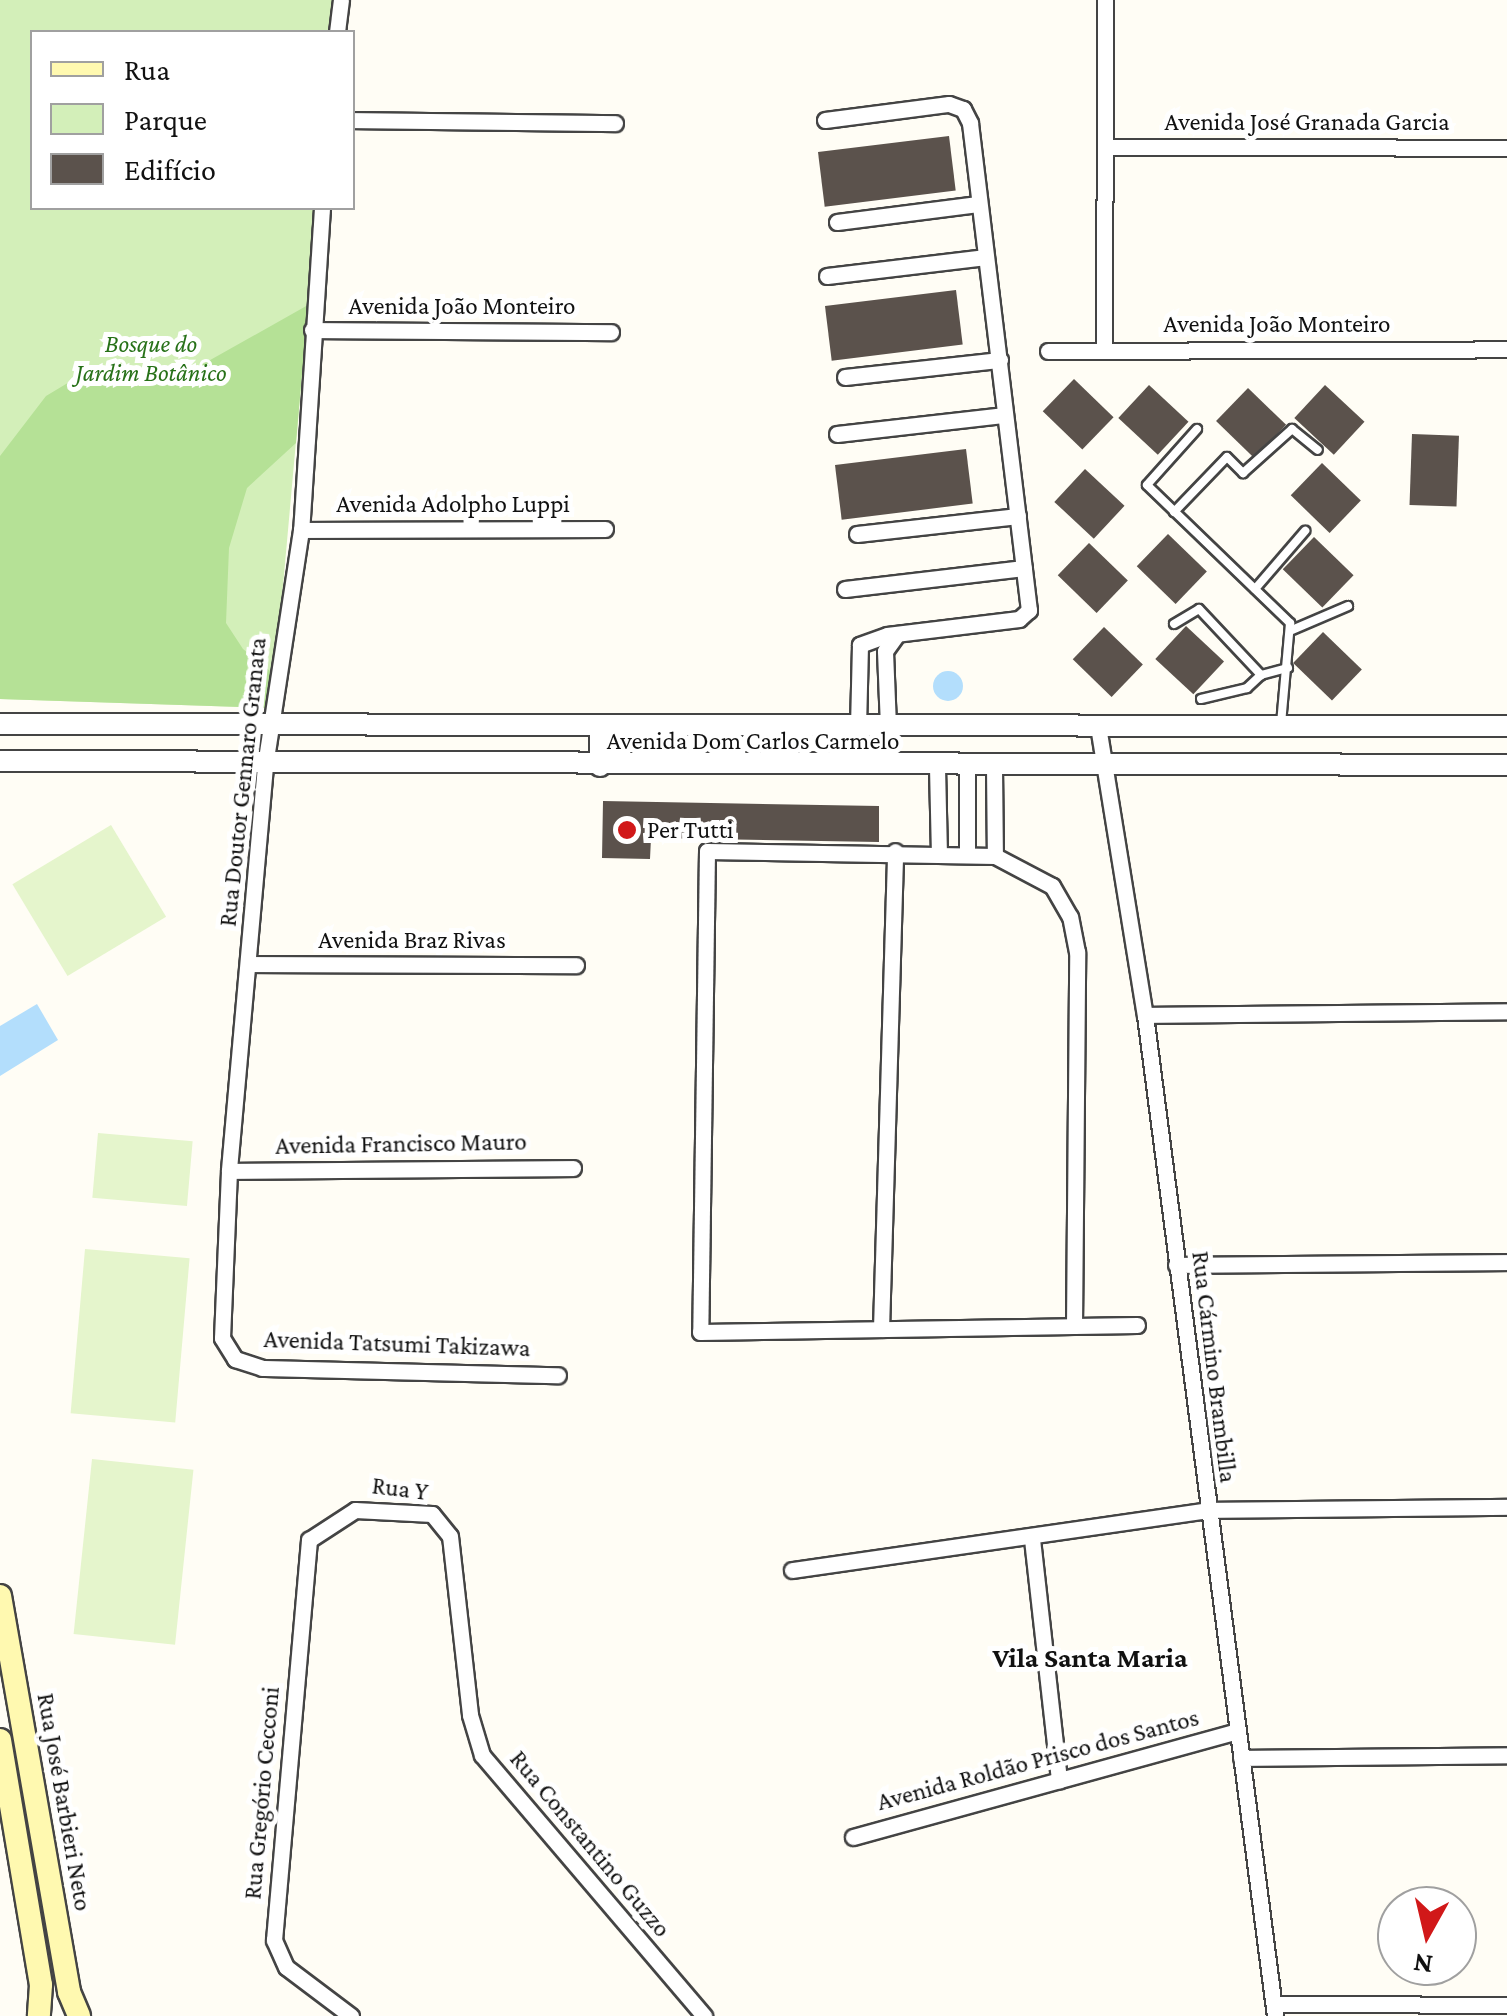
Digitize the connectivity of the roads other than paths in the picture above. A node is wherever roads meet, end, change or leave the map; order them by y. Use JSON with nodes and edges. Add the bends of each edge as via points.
{"nodes":[{"id":1,"x":341,"y":0,"type":"edge"},
{"id":2,"x":1104,"y":0,"type":"edge"},
{"id":3,"x":338,"y":30,"type":"edge"},
{"id":4,"x":355,"y":120,"type":"edge"},
{"id":5,"x":826,"y":120,"type":"dead end"},
{"id":6,"x":615,"y":123,"type":"dead end"},
{"id":7,"x":1107,"y":147,"type":"junction"},
{"id":8,"x":1507,"y":148,"type":"edge"},
{"id":9,"x":978,"y":204,"type":"junction"},
{"id":10,"x":322,"y":210,"type":"edge"},
{"id":11,"x":838,"y":222,"type":"dead end"},
{"id":12,"x":986,"y":257,"type":"junction"},
{"id":13,"x":827,"y":276,"type":"dead end"},
{"id":14,"x":312,"y":330,"type":"junction"},
{"id":15,"x":610,"y":332,"type":"dead end"},
{"id":16,"x":1104,"y":349,"type":"junction"},
{"id":17,"x":1507,"y":349,"type":"edge"},
{"id":18,"x":1048,"y":351,"type":"dead end"},
{"id":19,"x":1000,"y":360,"type":"junction"},
{"id":20,"x":845,"y":377,"type":"dead end"},
{"id":21,"x":1005,"y":414,"type":"junction"},
{"id":22,"x":1197,"y":429,"type":"dead end"},
{"id":23,"x":838,"y":434,"type":"dead end"},
{"id":24,"x":1318,"y":450,"type":"dead end"},
{"id":25,"x":1174,"y":512,"type":"junction"},
{"id":26,"x":1018,"y":516,"type":"junction"},
{"id":27,"x":605,"y":529,"type":"dead end"},
{"id":28,"x":301,"y":530,"type":"junction"},
{"id":29,"x":1305,"y":531,"type":"dead end"},
{"id":30,"x":857,"y":534,"type":"dead end"},
{"id":31,"x":1024,"y":568,"type":"junction"},
{"id":32,"x":845,"y":589,"type":"dead end"},
{"id":33,"x":1255,"y":590,"type":"junction"},
{"id":34,"x":1348,"y":606,"type":"dead end"},
{"id":35,"x":1174,"y":624,"type":"dead end"},
{"id":36,"x":1292,"y":630,"type":"junction"},
{"id":37,"x":896,"y":636,"type":"junction"},
{"id":38,"x":1288,"y":668,"type":"junction"},
{"id":39,"x":1261,"y":675,"type":"junction"},
{"id":40,"x":1202,"y":699,"type":"dead end"},
{"id":41,"x":0,"y":724,"type":"edge"},
{"id":42,"x":1281,"y":725,"type":"junction"},
{"id":43,"x":858,"y":726,"type":"junction"},
{"id":44,"x":888,"y":726,"type":"junction"},
{"id":45,"x":1098,"y":726,"type":"junction"},
{"id":46,"x":1444,"y":726,"type":"junction"},
{"id":47,"x":1507,"y":726,"type":"edge"},
{"id":48,"x":600,"y":727,"type":"junction"},
{"id":49,"x":270,"y":728,"type":"junction"},
{"id":50,"x":0,"y":761,"type":"edge"},
{"id":51,"x":1507,"y":764,"type":"edge"},
{"id":52,"x":1445,"y":765,"type":"junction"},
{"id":53,"x":265,"y":766,"type":"junction"},
{"id":54,"x":600,"y":766,"type":"junction"},
{"id":55,"x":937,"y":767,"type":"junction"},
{"id":56,"x":967,"y":767,"type":"junction"},
{"id":57,"x":994,"y":767,"type":"junction"},
{"id":58,"x":1103,"y":768,"type":"junction"},
{"id":59,"x":894,"y":851,"type":"junction"},
{"id":60,"x":939,"y":852,"type":"junction"},
{"id":61,"x":966,"y":854,"type":"junction"},
{"id":62,"x":995,"y":856,"type":"junction"},
{"id":63,"x":248,"y":964,"type":"junction"},
{"id":64,"x":576,"y":966,"type":"dead end"},
{"id":65,"x":1507,"y":1011,"type":"edge"},
{"id":66,"x":1145,"y":1015,"type":"junction"},
{"id":67,"x":573,"y":1168,"type":"dead end"},
{"id":68,"x":229,"y":1171,"type":"junction"},
{"id":69,"x":1507,"y":1262,"type":"edge"},
{"id":70,"x":1176,"y":1265,"type":"junction"},
{"id":71,"x":1137,"y":1324,"type":"dead end"},
{"id":72,"x":1074,"y":1326,"type":"junction"},
{"id":73,"x":881,"y":1329,"type":"junction"},
{"id":74,"x":235,"y":1359,"type":"joint"},
{"id":75,"x":558,"y":1375,"type":"dead end"},
{"id":76,"x":1507,"y":1506,"type":"edge"},
{"id":77,"x":1206,"y":1510,"type":"junction"},
{"id":78,"x":1032,"y":1539,"type":"junction"},
{"id":79,"x":309,"y":1540,"type":"joint"},
{"id":80,"x":792,"y":1570,"type":"dead end"},
{"id":81,"x":458,"y":1571,"type":"joint"},
{"id":82,"x":0,"y":1596,"type":"edge"},
{"id":83,"x":1237,"y":1731,"type":"junction"},
{"id":84,"x":0,"y":1740,"type":"edge"},
{"id":85,"x":1507,"y":1755,"type":"edge"},
{"id":86,"x":1241,"y":1758,"type":"junction"},
{"id":87,"x":1059,"y":1780,"type":"junction"},
{"id":88,"x":853,"y":1837,"type":"dead end"},
{"id":89,"x":1507,"y":2005,"type":"edge"},
{"id":90,"x":1274,"y":2010,"type":"edge"},
{"id":91,"x":39,"y":2016,"type":"edge"},
{"id":92,"x":79,"y":2016,"type":"edge"},
{"id":93,"x":351,"y":2016,"type":"edge"},
{"id":94,"x":704,"y":2016,"type":"edge"}],
"edges":[{"from":1,"to":3,"type":"street"},
{"from":2,"to":7,"type":"street"},
{"from":4,"to":6,"type":"street"},
{"from":5,"to":9,"type":"street","via":[[949,104],[963,108]]},
{"from":7,"to":8,"type":"street","name":"Avenida José Granada Garcia"},
{"from":7,"to":16,"type":"street"},
{"from":9,"to":11,"type":"street"},
{"from":9,"to":12,"type":"street"},
{"from":10,"to":14,"type":"street","name":"Rua Doutor Gennaro Granata"},
{"from":12,"to":13,"type":"street"},
{"from":12,"to":19,"type":"street"},
{"from":14,"to":15,"type":"street","name":"Avenida João Monteiro"},
{"from":14,"to":28,"type":"street","name":"Rua Doutor Gennaro Granata"},
{"from":16,"to":17,"type":"street","name":"Avenida João Monteiro"},
{"from":16,"to":18,"type":"street","name":"Avenida João Monteiro"},
{"from":19,"to":20,"type":"street"},
{"from":19,"to":21,"type":"street"},
{"from":21,"to":23,"type":"street"},
{"from":21,"to":26,"type":"street"},
{"from":22,"to":25,"type":"lane","via":[[1147,485]]},
{"from":24,"to":25,"type":"lane","via":[[1292,429],[1244,473],[1227,458]]},
{"from":25,"to":33,"type":"lane"},
{"from":26,"to":30,"type":"street"},
{"from":26,"to":31,"type":"street"},
{"from":27,"to":28,"type":"street","name":"Avenida Adolpho Luppi"},
{"from":28,"to":49,"type":"street","name":"Rua Doutor Gennaro Granata"},
{"from":29,"to":33,"type":"lane"},
{"from":31,"to":32,"type":"street"},
{"from":31,"to":37,"type":"street","via":[[1026,618]]},
{"from":33,"to":36,"type":"lane"},
{"from":34,"to":36,"type":"lane"},
{"from":35,"to":39,"type":"lane","via":[[1199,609]]},
{"from":36,"to":38,"type":"lane"},
{"from":37,"to":43,"type":"street","via":[[869,639],[856,652]]},
{"from":37,"to":44,"type":"street","via":[[885,652]]},
{"from":38,"to":39,"type":"lane"},
{"from":38,"to":42,"type":"lane"},
{"from":39,"to":40,"type":"lane","via":[[1247,688]]},
{"from":41,"to":49,"type":"street","name":"Avenida Dom Carlos Carmelo"},
{"from":42,"to":45,"type":"street","name":"Avenida Dom Carlos Carmelo"},
{"from":42,"to":46,"type":"street","name":"Avenida Dom Carlos Carmelo"},
{"from":43,"to":44,"type":"street","name":"Avenida Dom Carlos Carmelo"},
{"from":43,"to":48,"type":"street","name":"Avenida Dom Carlos Carmelo"},
{"from":44,"to":45,"type":"street","name":"Avenida Dom Carlos Carmelo"},
{"from":45,"to":58,"type":"street","name":"Rua Cármino Brambilla"},
{"from":46,"to":47,"type":"street","name":"Avenida Dom Carlos Carmelo"},
{"from":46,"to":52,"type":"street"},
{"from":48,"to":49,"type":"street","name":"Avenida Dom Carlos Carmelo"},
{"from":48,"to":54,"type":"street"},
{"from":49,"to":53,"type":"street","name":"Rua Doutor Gennaro Granata"},
{"from":50,"to":53,"type":"street","name":"Avenida Dom Carlos Carmelo"},
{"from":51,"to":52,"type":"street","name":"Avenida Dom Carlos Carmelo"},
{"from":52,"to":58,"type":"street","name":"Avenida Dom Carlos Carmelo"},
{"from":53,"to":54,"type":"street","name":"Avenida Dom Carlos Carmelo"},
{"from":53,"to":63,"type":"street","name":"Rua Doutor Gennaro Granata"},
{"from":54,"to":55,"type":"street","name":"Avenida Dom Carlos Carmelo"},
{"from":55,"to":56,"type":"street","name":"Avenida Dom Carlos Carmelo"},
{"from":55,"to":60,"type":"street"},
{"from":56,"to":57,"type":"street","name":"Avenida Dom Carlos Carmelo"},
{"from":56,"to":61,"type":"street"},
{"from":57,"to":58,"type":"street","name":"Avenida Dom Carlos Carmelo"},
{"from":57,"to":62,"type":"street"},
{"from":58,"to":66,"type":"street","name":"Rua Cármino Brambilla"},
{"from":59,"to":60,"type":"street"},
{"from":59,"to":73,"type":"street"},
{"from":59,"to":73,"type":"street","via":[[707,851],[700,1332]]},
{"from":60,"to":61,"type":"street"},
{"from":61,"to":62,"type":"street"},
{"from":62,"to":72,"type":"street","via":[[1052,886],[1070,917],[1077,952]]},
{"from":63,"to":64,"type":"street","name":"Avenida Braz Rivas"},
{"from":63,"to":68,"type":"street","name":"Rua Doutor Gennaro Granata"},
{"from":65,"to":66,"type":"street"},
{"from":66,"to":70,"type":"street","name":"Rua Cármino Brambilla"},
{"from":67,"to":68,"type":"street","name":"Avenida Francisco Mauro"},
{"from":68,"to":74,"type":"street","name":"Rua Doutor Gennaro Granata","via":[[222,1338]]},
{"from":69,"to":70,"type":"street"},
{"from":70,"to":77,"type":"street","name":"Rua Cármino Brambilla"},
{"from":71,"to":72,"type":"street"},
{"from":72,"to":73,"type":"street"},
{"from":74,"to":75,"type":"street","name":"Avenida Tatsumi Takizawa","via":[[262,1368]]},
{"from":76,"to":77,"type":"street"},
{"from":77,"to":78,"type":"street"},
{"from":77,"to":83,"type":"street","name":"Rua Cármino Brambilla"},
{"from":78,"to":80,"type":"street"},
{"from":78,"to":87,"type":"street"},
{"from":79,"to":81,"type":"street","name":"Rua Y","via":[[355,1510],[432,1514],[450,1536]]},
{"from":79,"to":93,"type":"street","name":"Rua Gregório Cecconi","via":[[274,1940],[286,1968]]},
{"from":81,"to":94,"type":"street","name":"Rua Constantino Guzzo","via":[[470,1715],[482,1754]]},
{"from":82,"to":92,"type":"main road","name":"Rua José Barbieri Neto"},
{"from":83,"to":86,"type":"street","name":"Rua Cármino Brambilla"},
{"from":83,"to":87,"type":"street","name":"Avenida Roldão Prisco dos Santos"},
{"from":84,"to":91,"type":"main road","name":"Rua José Barbieri Neto","via":[[41,1985]]},
{"from":85,"to":86,"type":"street"},
{"from":86,"to":90,"type":"street","name":"Rua Cármino Brambilla"},
{"from":87,"to":88,"type":"street","name":"Avenida Roldão Prisco dos Santos"},
{"from":89,"to":90,"type":"street"}]}
